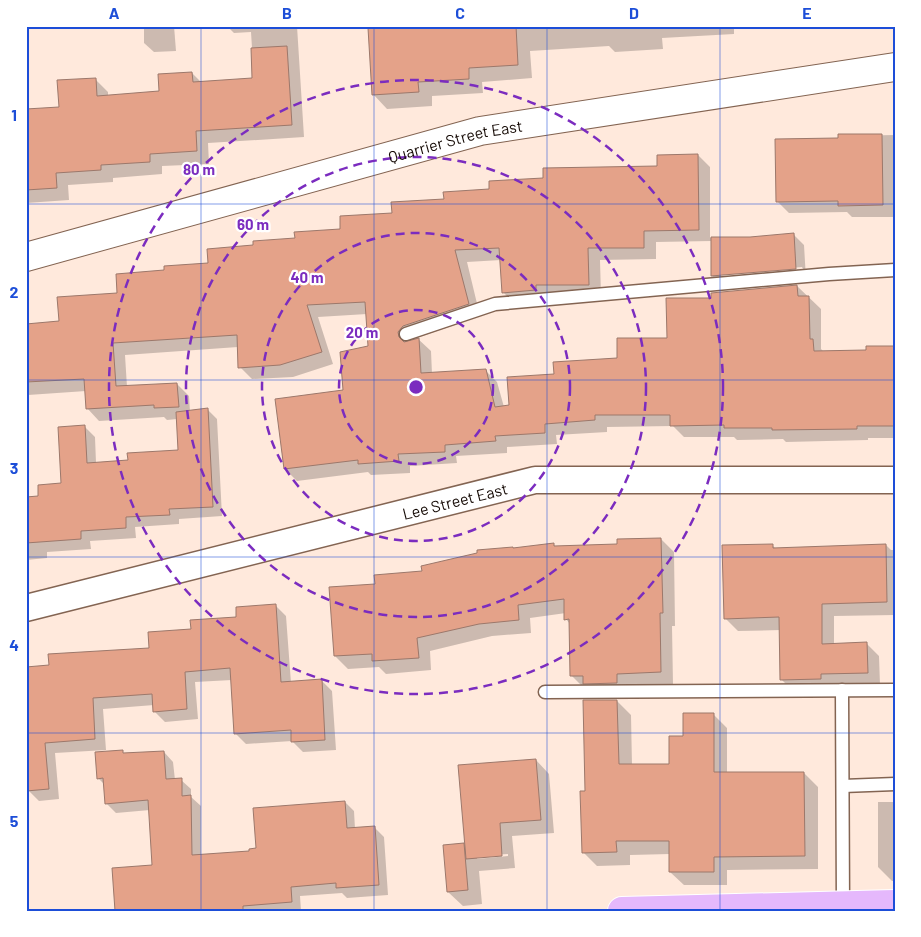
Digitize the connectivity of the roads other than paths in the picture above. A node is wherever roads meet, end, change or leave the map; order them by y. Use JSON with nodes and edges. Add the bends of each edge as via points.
{"nodes":[{"id":1,"x":895,"y":67,"type":"edge"},
{"id":2,"x":26,"y":257,"type":"edge"},
{"id":3,"x":895,"y":270,"type":"edge"},
{"id":4,"x":406,"y":334,"type":"dead end"},
{"id":5,"x":895,"y":480,"type":"edge"},
{"id":6,"x":26,"y":608,"type":"edge"},
{"id":7,"x":842,"y":690,"type":"junction"},
{"id":8,"x":895,"y":690,"type":"edge"},
{"id":9,"x":545,"y":692,"type":"dead end"},
{"id":10,"x":895,"y":700,"type":"edge"},
{"id":11,"x":895,"y":784,"type":"edge"},
{"id":12,"x":842,"y":786,"type":"junction"},
{"id":13,"x":895,"y":904,"type":"edge"},
{"id":14,"x":851,"y":907,"type":"edge"},
{"id":15,"x":755,"y":909,"type":"edge"},
{"id":16,"x":706,"y":910,"type":"edge"},
{"id":17,"x":622,"y":911,"type":"edge"}],
"edges":[{"from":1,"to":2,"type":"main road","name":"Quarrier Street East","via":[[480,132]]},
{"from":3,"to":4,"type":"lane","via":[[495,304]]},
{"from":5,"to":6,"type":"street","name":"Lee Street East","via":[[535,480]]},
{"from":7,"to":8,"type":"lane"},
{"from":7,"to":9,"type":"lane"},
{"from":7,"to":12,"type":"lane"},
{"from":8,"to":10,"type":"lane"},
{"from":11,"to":12,"type":"lane"},
{"from":12,"to":14,"type":"lane"},
{"from":13,"to":14,"type":"main road"},
{"from":14,"to":15,"type":"main road"},
{"from":15,"to":16,"type":"main road"},
{"from":16,"to":17,"type":"main road"}]}
